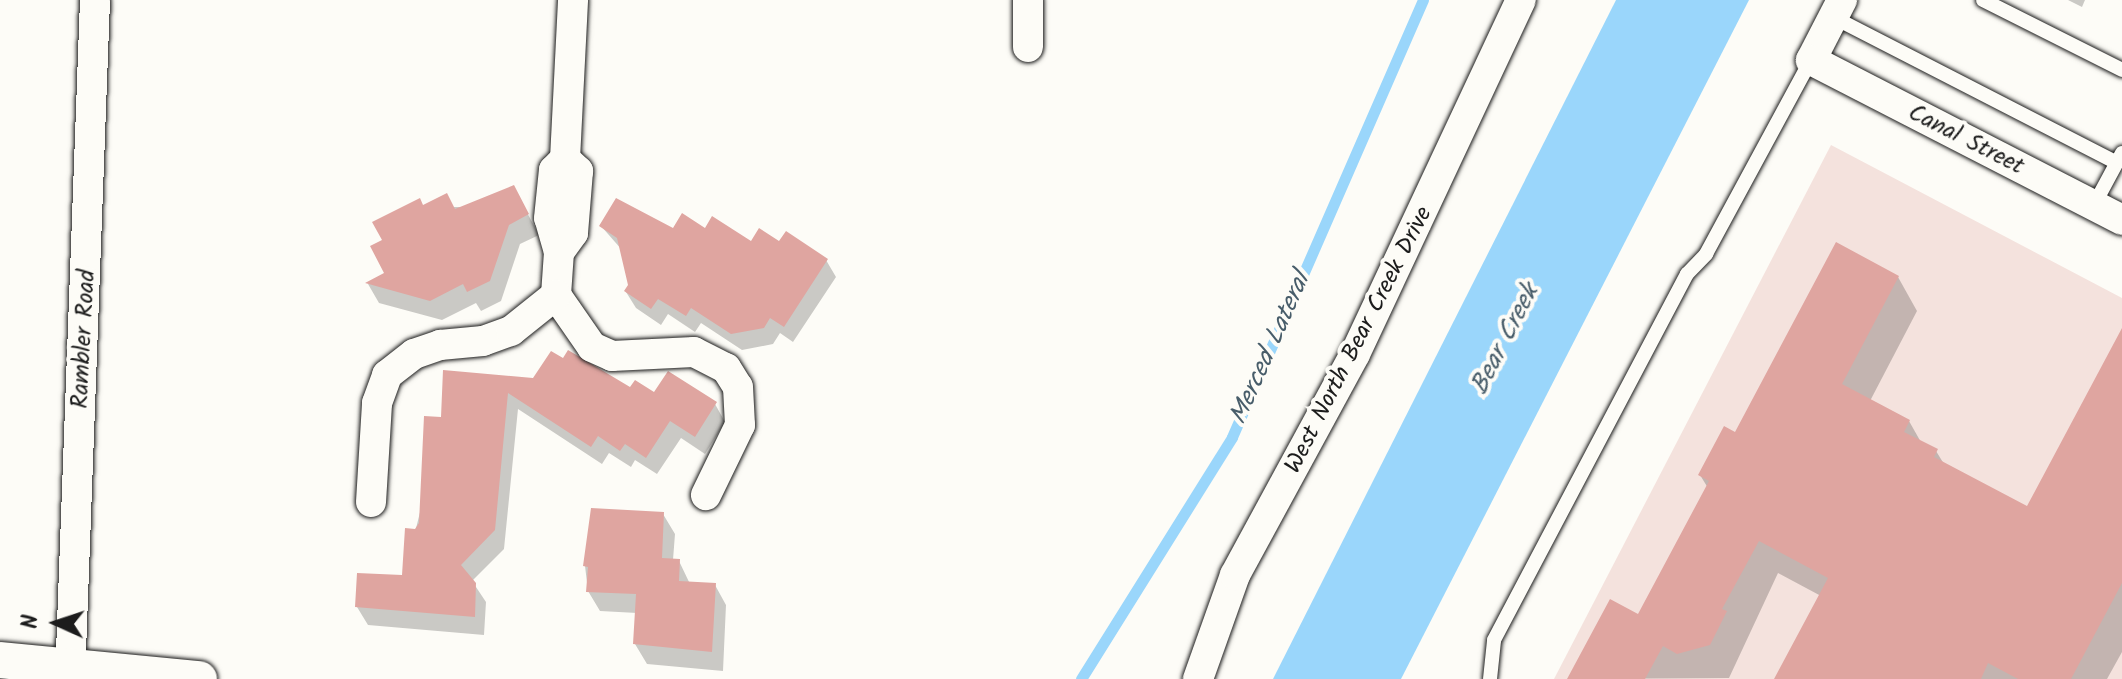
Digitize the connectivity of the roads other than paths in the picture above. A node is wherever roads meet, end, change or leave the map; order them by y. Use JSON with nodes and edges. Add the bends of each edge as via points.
{"nodes":[{"id":1,"x":95,"y":0,"type":"edge"},
{"id":2,"x":573,"y":0,"type":"edge"},
{"id":3,"x":1028,"y":0,"type":"edge"},
{"id":4,"x":1521,"y":0,"type":"edge"},
{"id":5,"x":1983,"y":0,"type":"edge"},
{"id":6,"x":1838,"y":8,"type":"edge"},
{"id":7,"x":1028,"y":47,"type":"dead end"},
{"id":8,"x":1811,"y":60,"type":"junction"},
{"id":9,"x":2122,"y":70,"type":"edge"},
{"id":10,"x":2119,"y":158,"type":"edge"},
{"id":11,"x":2094,"y":205,"type":"junction"},
{"id":12,"x":2122,"y":220,"type":"edge"},
{"id":13,"x":556,"y":295,"type":"junction"},
{"id":14,"x":706,"y":495,"type":"dead end"},
{"id":15,"x":371,"y":502,"type":"dead end"},
{"id":16,"x":0,"y":660,"type":"edge"},
{"id":17,"x":70,"y":672,"type":"edge"},
{"id":18,"x":199,"y":679,"type":"edge"},
{"id":19,"x":1198,"y":679,"type":"edge"},
{"id":20,"x":1490,"y":679,"type":"edge"}],
"edges":[{"from":1,"to":17,"type":"street","name":"Rambler Road"},
{"from":2,"to":13,"type":"street","via":[[565,159],[554,170],[549,218],[559,252]]},
{"from":3,"to":7,"type":"street"},
{"from":4,"to":19,"type":"street","name":"West North Bear Creek Drive","via":[[1355,354],[1235,575]]},
{"from":5,"to":9,"type":"lane"},
{"from":6,"to":8,"type":"street"},
{"from":6,"to":10,"type":"lane"},
{"from":8,"to":11,"type":"street","name":"Canal Street"},
{"from":8,"to":20,"type":"lane","via":[[1706,254],[1687,274],[1494,640]]},
{"from":10,"to":11,"type":"lane"},
{"from":11,"to":12,"type":"street","name":"Canal Street"},
{"from":13,"to":14,"type":"street","via":[[592,347],[612,356],[694,352],[726,368],[738,387],[740,425]]},
{"from":13,"to":15,"type":"street","via":[[511,331],[414,354],[387,375],[377,403]]},
{"from":16,"to":17,"type":"street"},
{"from":17,"to":18,"type":"street"}]}
